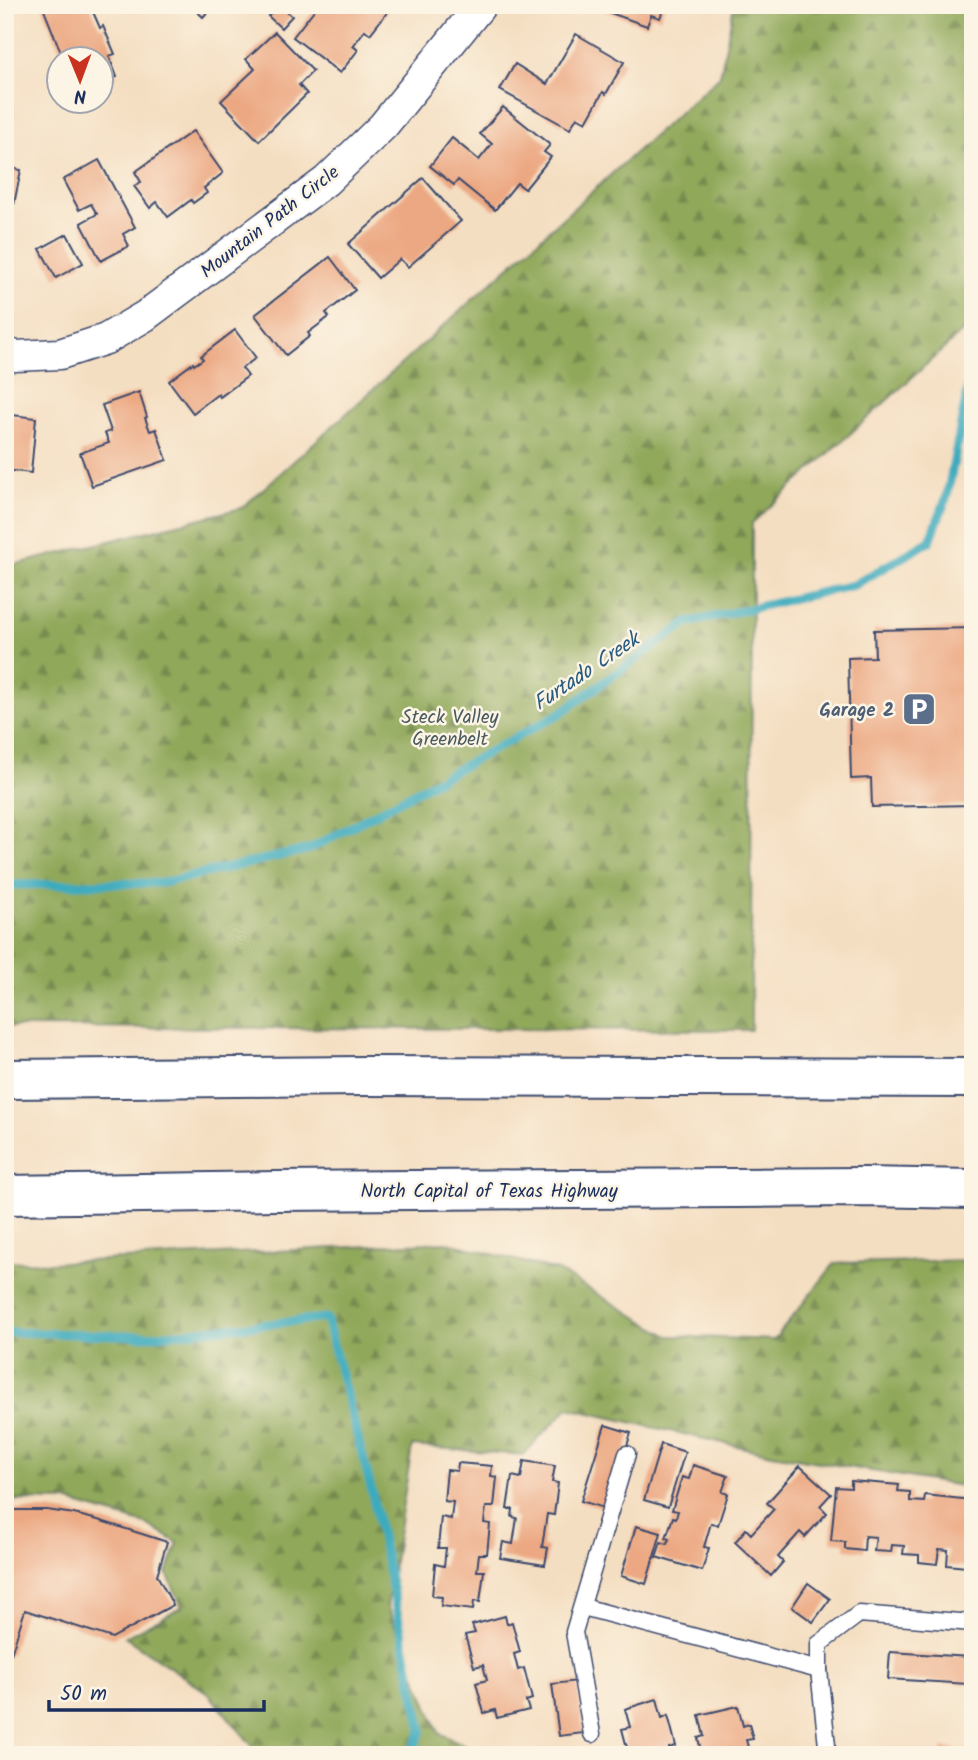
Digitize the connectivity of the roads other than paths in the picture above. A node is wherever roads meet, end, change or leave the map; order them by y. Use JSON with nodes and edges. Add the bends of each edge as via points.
{"nodes":[{"id":1,"x":481,"y":5,"type":"edge"},
{"id":2,"x":5,"y":352,"type":"edge"},
{"id":3,"x":973,"y":1078,"type":"edge"},
{"id":4,"x":5,"y":1079,"type":"edge"},
{"id":5,"x":973,"y":1189,"type":"edge"},
{"id":6,"x":5,"y":1195,"type":"edge"},
{"id":7,"x":627,"y":1454,"type":"dead end"},
{"id":8,"x":583,"y":1607,"type":"junction"},
{"id":9,"x":973,"y":1623,"type":"edge"},
{"id":10,"x":818,"y":1670,"type":"junction"},
{"id":11,"x":592,"y":1734,"type":"dead end"},
{"id":12,"x":828,"y":1755,"type":"edge"}],
"edges":[{"from":1,"to":2,"type":"street","name":"Mountain Path Circle","via":[[383,126],[326,181],[145,316],[106,339],[60,354],[15,356]]},
{"from":3,"to":4,"type":"highway"},
{"from":5,"to":6,"type":"highway","name":"North Capital of Texas Highway"},
{"from":7,"to":8,"type":"lane"},
{"from":8,"to":10,"type":"lane"},
{"from":8,"to":11,"type":"lane","via":[[574,1632]]},
{"from":9,"to":10,"type":"lane","via":[[859,1614],[819,1644]]},
{"from":10,"to":12,"type":"lane"}]}
